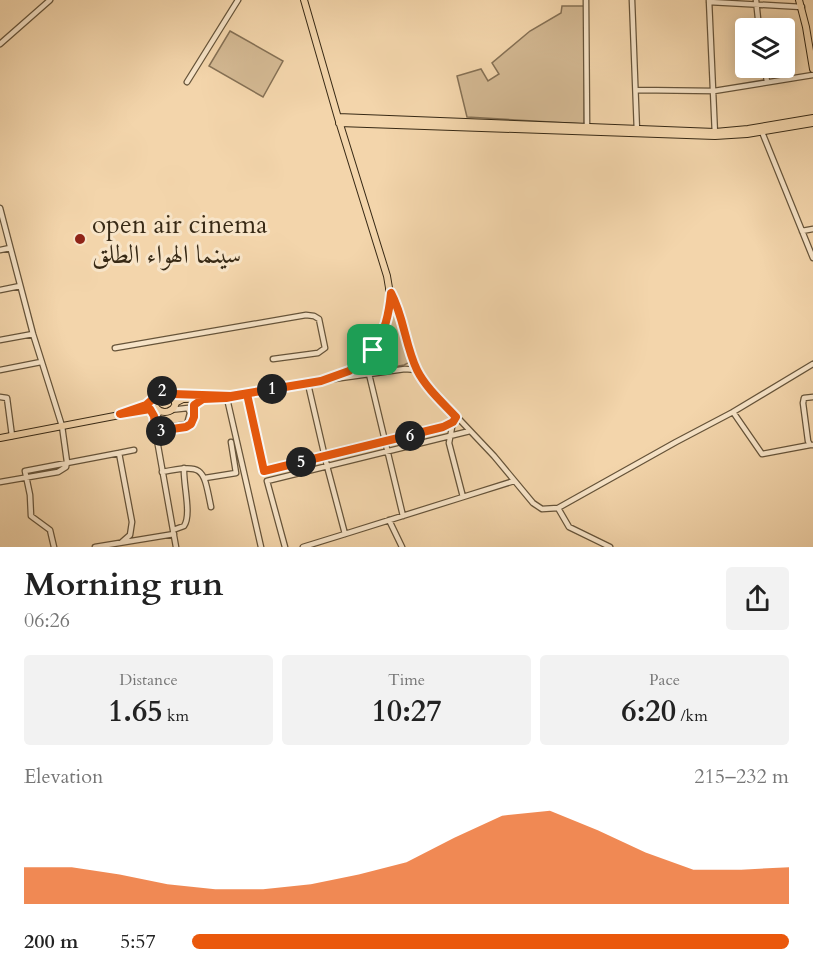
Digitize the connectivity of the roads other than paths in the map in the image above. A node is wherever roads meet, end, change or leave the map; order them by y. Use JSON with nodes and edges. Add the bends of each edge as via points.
{"nodes":[{"id":1,"x":50,"y":0,"type":"edge"},
{"id":2,"x":238,"y":0,"type":"edge"},
{"id":3,"x":304,"y":0,"type":"edge"},
{"id":4,"x":586,"y":0,"type":"edge"},
{"id":5,"x":632,"y":0,"type":"edge"},
{"id":6,"x":709,"y":1,"type":"edge"},
{"id":7,"x":756,"y":2,"type":"edge"},
{"id":8,"x":800,"y":4,"type":"edge"},
{"id":9,"x":758,"y":18,"type":"edge"},
{"id":10,"x":0,"y":44,"type":"edge"},
{"id":11,"x":813,"y":69,"type":"edge"},
{"id":12,"x":813,"y":75,"type":"edge"},
{"id":13,"x":766,"y":78,"type":"edge"},
{"id":14,"x":187,"y":82,"type":"dead end"},
{"id":15,"x":767,"y":82,"type":"junction"},
{"id":16,"x":637,"y":90,"type":"junction"},
{"id":17,"x":714,"y":91,"type":"junction"},
{"id":18,"x":813,"y":118,"type":"edge"},
{"id":19,"x":339,"y":120,"type":"junction"},
{"id":20,"x":813,"y":123,"type":"edge"},
{"id":21,"x":471,"y":125,"type":"junction"},
{"id":22,"x":587,"y":127,"type":"junction"},
{"id":23,"x":637,"y":131,"type":"junction"},
{"id":24,"x":762,"y":132,"type":"junction"},
{"id":25,"x":715,"y":134,"type":"junction"},
{"id":26,"x":0,"y":208,"type":"edge"},
{"id":27,"x":813,"y":229,"type":"edge"},
{"id":28,"x":802,"y":231,"type":"junction"},
{"id":29,"x":10,"y":248,"type":"junction"},
{"id":30,"x":0,"y":250,"type":"edge"},
{"id":31,"x":813,"y":258,"type":"edge"},
{"id":32,"x":20,"y":286,"type":"junction"},
{"id":33,"x":0,"y":290,"type":"edge"},
{"id":34,"x":391,"y":293,"type":"junction"},
{"id":35,"x":33,"y":334,"type":"junction"},
{"id":36,"x":0,"y":340,"type":"edge"},
{"id":37,"x":115,"y":348,"type":"dead end"},
{"id":38,"x":273,"y":359,"type":"dead end"},
{"id":39,"x":41,"y":362,"type":"junction"},
{"id":40,"x":813,"y":364,"type":"edge"},
{"id":41,"x":0,"y":370,"type":"edge"},
{"id":42,"x":417,"y":370,"type":"junction"},
{"id":43,"x":369,"y":374,"type":"junction"},
{"id":44,"x":330,"y":379,"type":"junction"},
{"id":45,"x":308,"y":384,"type":"junction"},
{"id":46,"x":173,"y":394,"type":"junction"},
{"id":47,"x":247,"y":394,"type":"junction"},
{"id":48,"x":228,"y":396,"type":"junction"},
{"id":49,"x":0,"y":397,"type":"edge"},
{"id":50,"x":155,"y":397,"type":"junction"},
{"id":51,"x":813,"y":397,"type":"edge"},
{"id":52,"x":203,"y":399,"type":"junction"},
{"id":53,"x":176,"y":403,"type":"junction"},
{"id":54,"x":156,"y":409,"type":"junction"},
{"id":55,"x":171,"y":410,"type":"junction"},
{"id":56,"x":733,"y":412,"type":"junction"},
{"id":57,"x":120,"y":414,"type":"junction"},
{"id":58,"x":154,"y":416,"type":"joint"},
{"id":59,"x":454,"y":420,"type":"junction"},
{"id":60,"x":62,"y":426,"type":"junction"},
{"id":61,"x":470,"y":431,"type":"junction"},
{"id":62,"x":156,"y":434,"type":"junction"},
{"id":63,"x":12,"y":435,"type":"junction"},
{"id":64,"x":449,"y":437,"type":"junction"},
{"id":65,"x":0,"y":438,"type":"edge"},
{"id":66,"x":231,"y":442,"type":"dead end"},
{"id":67,"x":385,"y":442,"type":"junction"},
{"id":68,"x":811,"y":445,"type":"edge"},
{"id":69,"x":134,"y":450,"type":"dead end"},
{"id":70,"x":388,"y":452,"type":"junction"},
{"id":71,"x":119,"y":453,"type":"junction"},
{"id":72,"x":324,"y":456,"type":"junction"},
{"id":73,"x":67,"y":462,"type":"junction"},
{"id":74,"x":327,"y":466,"type":"junction"},
{"id":75,"x":184,"y":468,"type":"junction"},
{"id":76,"x":264,"y":471,"type":"junction"},
{"id":77,"x":162,"y":472,"type":"junction"},
{"id":78,"x":26,"y":478,"type":"junction"},
{"id":79,"x":205,"y":478,"type":"junction"},
{"id":80,"x":267,"y":481,"type":"junction"},
{"id":81,"x":514,"y":481,"type":"junction"},
{"id":82,"x":0,"y":482,"type":"edge"},
{"id":83,"x":463,"y":496,"type":"junction"},
{"id":84,"x":211,"y":507,"type":"dead end"},
{"id":85,"x":558,"y":508,"type":"junction"},
{"id":86,"x":403,"y":516,"type":"junction"},
{"id":87,"x":388,"y":520,"type":"junction"},
{"id":88,"x":173,"y":532,"type":"junction"},
{"id":89,"x":345,"y":534,"type":"junction"},
{"id":90,"x":122,"y":542,"type":"junction"},
{"id":91,"x":54,"y":547,"type":"edge"},
{"id":92,"x":95,"y":547,"type":"edge"},
{"id":93,"x":176,"y":547,"type":"edge"},
{"id":94,"x":261,"y":547,"type":"edge"},
{"id":95,"x":285,"y":547,"type":"edge"},
{"id":96,"x":303,"y":547,"type":"edge"},
{"id":97,"x":402,"y":547,"type":"edge"},
{"id":98,"x":610,"y":547,"type":"edge"}],
"edges":[{"from":1,"to":10,"type":"street"},
{"from":2,"to":14,"type":"street"},
{"from":3,"to":19,"type":"main road"},
{"from":4,"to":22,"type":"street"},
{"from":5,"to":16,"type":"street"},
{"from":6,"to":7,"type":"street"},
{"from":6,"to":17,"type":"street"},
{"from":7,"to":8,"type":"street"},
{"from":7,"to":9,"type":"street"},
{"from":8,"to":11,"type":"main road"},
{"from":12,"to":15,"type":"street"},
{"from":13,"to":15,"type":"street"},
{"from":15,"to":17,"type":"street"},
{"from":16,"to":17,"type":"street"},
{"from":16,"to":23,"type":"street"},
{"from":17,"to":25,"type":"street"},
{"from":18,"to":25,"type":"main road"},
{"from":19,"to":21,"type":"main road"},
{"from":19,"to":34,"type":"main road"},
{"from":20,"to":24,"type":"main road"},
{"from":21,"to":22,"type":"main road"},
{"from":21,"to":23,"type":"main road"},
{"from":22,"to":23,"type":"main road"},
{"from":23,"to":25,"type":"main road"},
{"from":24,"to":25,"type":"main road"},
{"from":24,"to":28,"type":"street"},
{"from":26,"to":29,"type":"street"},
{"from":27,"to":28,"type":"street"},
{"from":28,"to":31,"type":"street"},
{"from":29,"to":30,"type":"street"},
{"from":29,"to":32,"type":"street"},
{"from":32,"to":33,"type":"street"},
{"from":32,"to":35,"type":"street"},
{"from":34,"to":42,"type":"street"},
{"from":34,"to":44,"type":"main road","via":[[379,341],[357,366]]},
{"from":35,"to":36,"type":"street"},
{"from":35,"to":39,"type":"street"},
{"from":37,"to":38,"type":"street","via":[[306,315],[319,319],[325,348],[318,353]]},
{"from":39,"to":41,"type":"street"},
{"from":39,"to":60,"type":"street"},
{"from":40,"to":56,"type":"street"},
{"from":42,"to":43,"type":"street"},
{"from":42,"to":59,"type":"street"},
{"from":43,"to":44,"type":"street"},
{"from":43,"to":67,"type":"street"},
{"from":44,"to":45,"type":"main road"},
{"from":45,"to":47,"type":"main road"},
{"from":45,"to":72,"type":"street"},
{"from":46,"to":48,"type":"main road"},
{"from":46,"to":50,"type":"main road","via":[[162,391]]},
{"from":46,"to":53,"type":"main road"},
{"from":47,"to":48,"type":"main road"},
{"from":47,"to":76,"type":"street"},
{"from":48,"to":52,"type":"main road"},
{"from":48,"to":94,"type":"street"},
{"from":49,"to":63,"type":"street","via":[[7,398]]},
{"from":50,"to":54,"type":"main road"},
{"from":50,"to":57,"type":"main road","via":[[146,405]]},
{"from":51,"to":68,"type":"street","via":[[803,400]]},
{"from":52,"to":53,"type":"main road"},
{"from":52,"to":62,"type":"street","via":[[194,405],[191,424]]},
{"from":53,"to":55,"type":"main road"},
{"from":54,"to":55,"type":"main road"},
{"from":54,"to":57,"type":"main road"},
{"from":54,"to":58,"type":"main road"},
{"from":55,"to":62,"type":"street","via":[[188,408],[187,424],[158,429]]},
{"from":56,"to":68,"type":"street","via":[[762,454]]},
{"from":56,"to":85,"type":"street"},
{"from":57,"to":60,"type":"main road"},
{"from":58,"to":62,"type":"street"},
{"from":59,"to":61,"type":"street"},
{"from":59,"to":64,"type":"street"},
{"from":59,"to":67,"type":"street","via":[[443,427]]},
{"from":60,"to":63,"type":"main road"},
{"from":60,"to":73,"type":"street"},
{"from":61,"to":64,"type":"street"},
{"from":61,"to":81,"type":"street"},
{"from":62,"to":77,"type":"street"},
{"from":63,"to":65,"type":"main road"},
{"from":64,"to":70,"type":"street"},
{"from":64,"to":83,"type":"street"},
{"from":66,"to":79,"type":"street","via":[[236,473]]},
{"from":67,"to":70,"type":"street"},
{"from":67,"to":72,"type":"street"},
{"from":69,"to":71,"type":"street"},
{"from":70,"to":74,"type":"street"},
{"from":70,"to":86,"type":"street"},
{"from":71,"to":73,"type":"street"},
{"from":71,"to":90,"type":"street","via":[[132,522],[130,535]]},
{"from":72,"to":74,"type":"street"},
{"from":72,"to":76,"type":"street"},
{"from":73,"to":78,"type":"street","via":[[58,472]]},
{"from":74,"to":80,"type":"street"},
{"from":74,"to":89,"type":"street"},
{"from":75,"to":77,"type":"street"},
{"from":75,"to":79,"type":"street","via":[[196,469]]},
{"from":75,"to":88,"type":"street","via":[[188,517],[184,526]]},
{"from":76,"to":80,"type":"street"},
{"from":77,"to":88,"type":"street"},
{"from":78,"to":82,"type":"street"},
{"from":78,"to":91,"type":"street","via":[[31,516],[50,530]]},
{"from":79,"to":84,"type":"street"},
{"from":80,"to":95,"type":"street"},
{"from":81,"to":83,"type":"street"},
{"from":81,"to":85,"type":"street","via":[[537,507]]},
{"from":83,"to":86,"type":"street"},
{"from":85,"to":98,"type":"street","via":[[569,526]]},
{"from":86,"to":87,"type":"street"},
{"from":87,"to":89,"type":"street"},
{"from":87,"to":97,"type":"street"},
{"from":88,"to":90,"type":"street"},
{"from":88,"to":93,"type":"street"},
{"from":89,"to":96,"type":"street"},
{"from":90,"to":92,"type":"street"}]}
